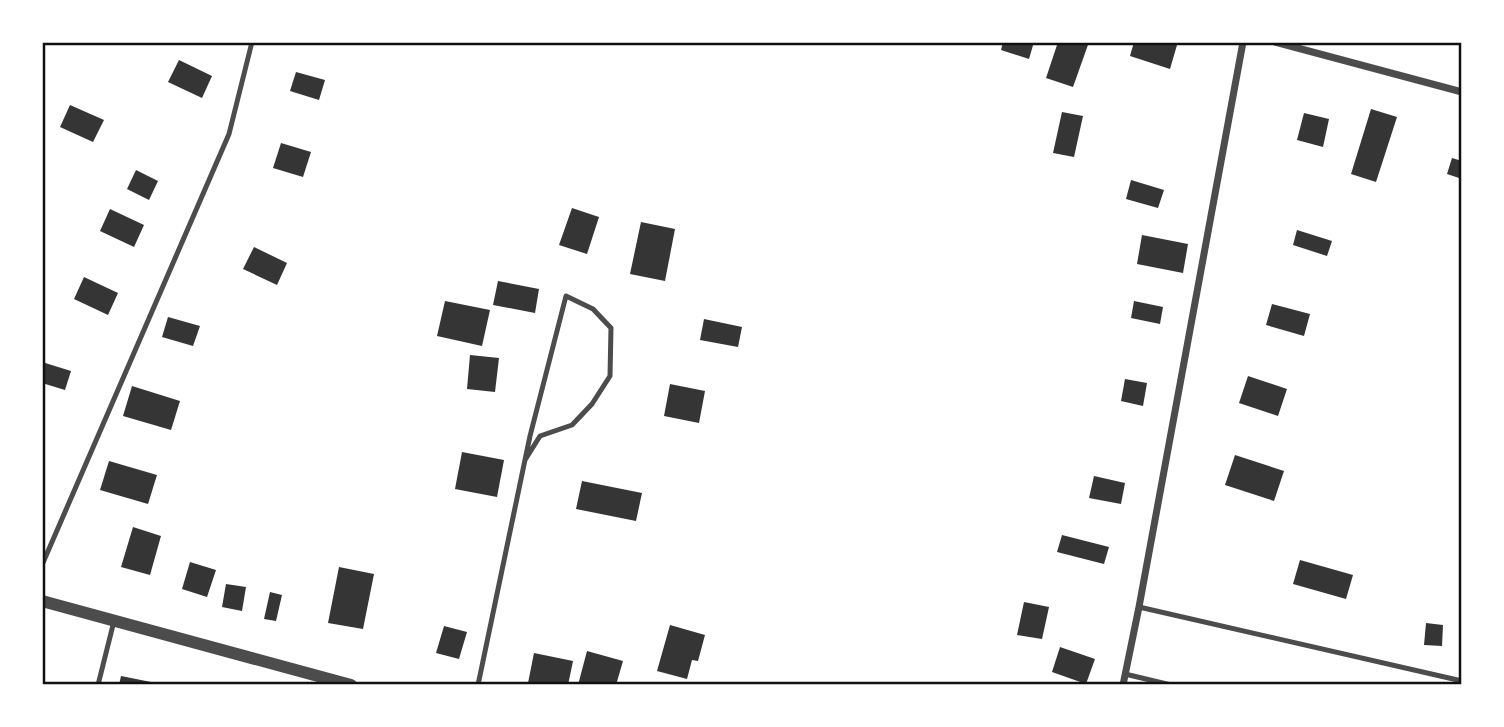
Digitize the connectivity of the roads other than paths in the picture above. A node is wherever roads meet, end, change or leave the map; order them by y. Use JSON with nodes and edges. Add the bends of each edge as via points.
{"nodes":[{"id":1,"x":252,"y":42,"type":"edge"},
{"id":2,"x":1243,"y":42,"type":"edge"},
{"id":3,"x":1275,"y":42,"type":"edge"},
{"id":4,"x":1462,"y":92,"type":"edge"},
{"id":5,"x":525,"y":460,"type":"junction"},
{"id":6,"x":42,"y":565,"type":"edge"},
{"id":7,"x":42,"y":601,"type":"edge"},
{"id":8,"x":1139,"y":607,"type":"junction"},
{"id":9,"x":114,"y":621,"type":"junction"},
{"id":10,"x":1125,"y":674,"type":"junction"},
{"id":11,"x":1462,"y":681,"type":"edge"},
{"id":12,"x":98,"y":685,"type":"edge"},
{"id":13,"x":351,"y":685,"type":"edge"},
{"id":14,"x":478,"y":685,"type":"edge"},
{"id":15,"x":1123,"y":685,"type":"edge"},
{"id":16,"x":1171,"y":685,"type":"edge"}],
"edges":[{"from":1,"to":6,"type":"lane","via":[[229,135]]},
{"from":2,"to":8,"type":"street"},
{"from":3,"to":4,"type":"street"},
{"from":5,"to":5,"type":"lane","via":[[530,436],[566,296],[593,309],[611,328],[610,376],[572,425],[540,436]]},
{"from":5,"to":14,"type":"lane"},
{"from":7,"to":9,"type":"street"},
{"from":8,"to":10,"type":"street"},
{"from":8,"to":11,"type":"lane"},
{"from":9,"to":12,"type":"lane"},
{"from":9,"to":13,"type":"street"},
{"from":10,"to":15,"type":"street"},
{"from":10,"to":16,"type":"lane"}]}
